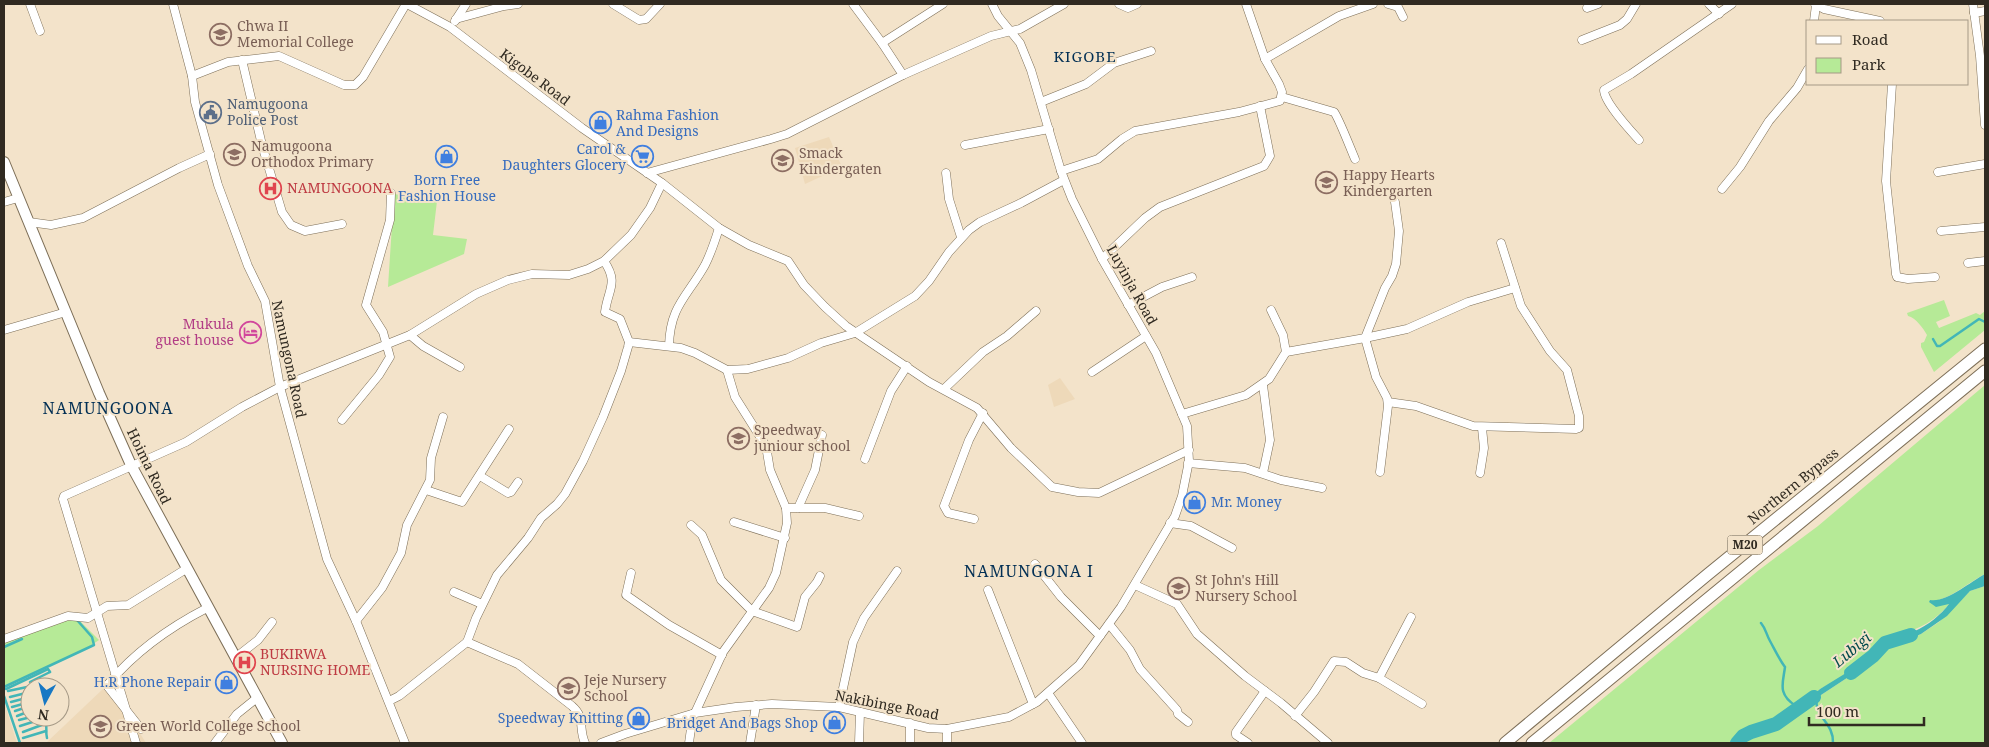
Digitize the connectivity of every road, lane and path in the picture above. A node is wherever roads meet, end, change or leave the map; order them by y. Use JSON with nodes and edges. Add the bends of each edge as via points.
{"nodes":[{"id":1,"x":30,"y":4,"type":"edge"},
{"id":2,"x":173,"y":4,"type":"edge"},
{"id":3,"x":406,"y":4,"type":"edge"},
{"id":4,"x":466,"y":4,"type":"edge"},
{"id":5,"x":518,"y":4,"type":"edge"},
{"id":6,"x":613,"y":4,"type":"edge"},
{"id":7,"x":660,"y":4,"type":"edge"},
{"id":8,"x":853,"y":4,"type":"edge"},
{"id":9,"x":943,"y":4,"type":"edge"},
{"id":10,"x":992,"y":4,"type":"edge"},
{"id":11,"x":1064,"y":4,"type":"edge"},
{"id":12,"x":1118,"y":4,"type":"edge"},
{"id":13,"x":1137,"y":4,"type":"edge"},
{"id":14,"x":1373,"y":4,"type":"edge"},
{"id":15,"x":1388,"y":4,"type":"edge"},
{"id":16,"x":1598,"y":4,"type":"edge"},
{"id":17,"x":1636,"y":4,"type":"edge"},
{"id":18,"x":1709,"y":4,"type":"edge"},
{"id":19,"x":1732,"y":4,"type":"edge"},
{"id":20,"x":1816,"y":4,"type":"edge"},
{"id":21,"x":1972,"y":4,"type":"edge"},
{"id":22,"x":1250,"y":5,"type":"edge"},
{"id":23,"x":932,"y":7,"type":"edge"},
{"id":24,"x":1587,"y":8,"type":"dead end"},
{"id":25,"x":1985,"y":11,"type":"edge"},
{"id":26,"x":1974,"y":13,"type":"junction"},
{"id":27,"x":1719,"y":14,"type":"junction"},
{"id":28,"x":1403,"y":17,"type":"dead end"},
{"id":29,"x":456,"y":19,"type":"junction"},
{"id":30,"x":1814,"y":20,"type":"edge"},
{"id":31,"x":1875,"y":20,"type":"edge"},
{"id":32,"x":450,"y":27,"type":"junction"},
{"id":33,"x":1010,"y":30,"type":"junction"},
{"id":34,"x":40,"y":31,"type":"dead end"},
{"id":35,"x":1582,"y":40,"type":"dead end"},
{"id":36,"x":882,"y":43,"type":"junction"},
{"id":37,"x":1151,"y":51,"type":"dead end"},
{"id":38,"x":1982,"y":56,"type":"edge"},
{"id":39,"x":1265,"y":59,"type":"junction"},
{"id":40,"x":242,"y":60,"type":"junction"},
{"id":41,"x":1806,"y":72,"type":"edge"},
{"id":42,"x":903,"y":75,"type":"junction"},
{"id":43,"x":192,"y":76,"type":"junction"},
{"id":44,"x":1892,"y":85,"type":"edge"},
{"id":45,"x":1282,"y":97,"type":"junction"},
{"id":46,"x":1041,"y":102,"type":"junction"},
{"id":47,"x":1260,"y":106,"type":"junction"},
{"id":48,"x":1984,"y":110,"type":"edge"},
{"id":49,"x":1985,"y":124,"type":"edge"},
{"id":50,"x":1049,"y":129,"type":"junction"},
{"id":51,"x":1639,"y":140,"type":"dead end"},
{"id":52,"x":965,"y":145,"type":"dead end"},
{"id":53,"x":210,"y":154,"type":"junction"},
{"id":54,"x":1355,"y":159,"type":"dead end"},
{"id":55,"x":4,"y":162,"type":"edge"},
{"id":56,"x":1985,"y":164,"type":"edge"},
{"id":57,"x":1061,"y":171,"type":"junction"},
{"id":58,"x":1938,"y":172,"type":"dead end"},
{"id":59,"x":647,"y":173,"type":"junction"},
{"id":60,"x":946,"y":173,"type":"dead end"},
{"id":61,"x":1064,"y":180,"type":"junction"},
{"id":62,"x":662,"y":183,"type":"junction"},
{"id":63,"x":1722,"y":189,"type":"dead end"},
{"id":64,"x":391,"y":193,"type":"dead end"},
{"id":65,"x":18,"y":198,"type":"junction"},
{"id":66,"x":4,"y":202,"type":"edge"},
{"id":67,"x":1395,"y":202,"type":"dead end"},
{"id":68,"x":29,"y":222,"type":"junction"},
{"id":69,"x":342,"y":224,"type":"dead end"},
{"id":70,"x":1985,"y":227,"type":"edge"},
{"id":71,"x":719,"y":228,"type":"junction"},
{"id":72,"x":1941,"y":231,"type":"dead end"},
{"id":73,"x":961,"y":237,"type":"junction"},
{"id":74,"x":1501,"y":243,"type":"dead end"},
{"id":75,"x":1102,"y":259,"type":"junction"},
{"id":76,"x":604,"y":261,"type":"junction"},
{"id":77,"x":1985,"y":261,"type":"edge"},
{"id":78,"x":1968,"y":263,"type":"dead end"},
{"id":79,"x":1192,"y":277,"type":"dead end"},
{"id":80,"x":1935,"y":278,"type":"dead end"},
{"id":81,"x":1515,"y":288,"type":"junction"},
{"id":82,"x":1128,"y":305,"type":"junction"},
{"id":83,"x":1271,"y":310,"type":"dead end"},
{"id":84,"x":1036,"y":311,"type":"dead end"},
{"id":85,"x":66,"y":312,"type":"junction"},
{"id":86,"x":4,"y":330,"type":"edge"},
{"id":87,"x":856,"y":333,"type":"junction"},
{"id":88,"x":410,"y":335,"type":"junction"},
{"id":89,"x":1146,"y":336,"type":"junction"},
{"id":90,"x":1366,"y":338,"type":"junction"},
{"id":91,"x":629,"y":342,"type":"junction"},
{"id":92,"x":386,"y":346,"type":"junction"},
{"id":93,"x":669,"y":346,"type":"junction"},
{"id":94,"x":1985,"y":348,"type":"edge"},
{"id":95,"x":1286,"y":352,"type":"junction"},
{"id":96,"x":907,"y":366,"type":"junction"},
{"id":97,"x":460,"y":367,"type":"dead end"},
{"id":98,"x":727,"y":370,"type":"junction"},
{"id":99,"x":1985,"y":371,"type":"edge"},
{"id":100,"x":1092,"y":372,"type":"dead end"},
{"id":101,"x":1263,"y":385,"type":"junction"},
{"id":102,"x":280,"y":387,"type":"junction"},
{"id":103,"x":944,"y":389,"type":"junction"},
{"id":104,"x":1388,"y":402,"type":"junction"},
{"id":105,"x":983,"y":413,"type":"junction"},
{"id":106,"x":1182,"y":414,"type":"junction"},
{"id":107,"x":443,"y":417,"type":"dead end"},
{"id":108,"x":342,"y":420,"type":"dead end"},
{"id":109,"x":1482,"y":428,"type":"junction"},
{"id":110,"x":509,"y":429,"type":"dead end"},
{"id":111,"x":822,"y":435,"type":"dead end"},
{"id":112,"x":1189,"y":450,"type":"junction"},
{"id":113,"x":865,"y":459,"type":"dead end"},
{"id":114,"x":1188,"y":464,"type":"junction"},
{"id":115,"x":131,"y":465,"type":"junction"},
{"id":116,"x":1380,"y":472,"type":"dead end"},
{"id":117,"x":1263,"y":473,"type":"junction"},
{"id":118,"x":1480,"y":473,"type":"dead end"},
{"id":119,"x":480,"y":476,"type":"junction"},
{"id":120,"x":518,"y":482,"type":"dead end"},
{"id":121,"x":1322,"y":488,"type":"dead end"},
{"id":122,"x":426,"y":490,"type":"junction"},
{"id":123,"x":786,"y":508,"type":"junction"},
{"id":124,"x":798,"y":508,"type":"junction"},
{"id":125,"x":859,"y":516,"type":"dead end"},
{"id":126,"x":974,"y":519,"type":"dead end"},
{"id":127,"x":734,"y":522,"type":"dead end"},
{"id":128,"x":1170,"y":523,"type":"junction"},
{"id":129,"x":691,"y":526,"type":"dead end"},
{"id":130,"x":785,"y":538,"type":"junction"},
{"id":131,"x":1232,"y":548,"type":"dead end"},
{"id":132,"x":1153,"y":553,"type":"joint"},
{"id":133,"x":1035,"y":564,"type":"dead end"},
{"id":134,"x":186,"y":570,"type":"junction"},
{"id":135,"x":897,"y":571,"type":"dead end"},
{"id":136,"x":631,"y":574,"type":"dead end"},
{"id":137,"x":820,"y":576,"type":"dead end"},
{"id":138,"x":1135,"y":585,"type":"junction"},
{"id":139,"x":988,"y":590,"type":"dead end"},
{"id":140,"x":454,"y":592,"type":"dead end"},
{"id":141,"x":482,"y":604,"type":"junction"},
{"id":142,"x":207,"y":608,"type":"junction"},
{"id":143,"x":752,"y":611,"type":"junction"},
{"id":144,"x":1410,"y":617,"type":"dead end"},
{"id":145,"x":356,"y":621,"type":"junction"},
{"id":146,"x":272,"y":622,"type":"dead end"},
{"id":147,"x":1109,"y":624,"type":"junction"},
{"id":148,"x":1100,"y":636,"type":"junction"},
{"id":149,"x":4,"y":639,"type":"edge"},
{"id":150,"x":467,"y":642,"type":"junction"},
{"id":151,"x":722,"y":655,"type":"junction"},
{"id":152,"x":235,"y":658,"type":"junction"},
{"id":153,"x":1379,"y":678,"type":"junction"},
{"id":154,"x":1266,"y":691,"type":"junction"},
{"id":155,"x":1048,"y":693,"type":"junction"},
{"id":156,"x":258,"y":697,"type":"junction"},
{"id":157,"x":389,"y":701,"type":"junction"},
{"id":158,"x":1033,"y":704,"type":"junction"},
{"id":159,"x":1422,"y":704,"type":"dead end"},
{"id":160,"x":756,"y":705,"type":"junction"},
{"id":161,"x":839,"y":707,"type":"junction"},
{"id":162,"x":860,"y":712,"type":"junction"},
{"id":163,"x":694,"y":713,"type":"junction"},
{"id":164,"x":1295,"y":716,"type":"junction"},
{"id":165,"x":1188,"y":722,"type":"dead end"},
{"id":166,"x":910,"y":723,"type":"junction"},
{"id":167,"x":141,"y":729,"type":"dead end"},
{"id":168,"x":947,"y":729,"type":"junction"},
{"id":169,"x":136,"y":743,"type":"edge"},
{"id":170,"x":215,"y":743,"type":"edge"},
{"id":171,"x":282,"y":743,"type":"edge"},
{"id":172,"x":405,"y":743,"type":"edge"},
{"id":173,"x":585,"y":743,"type":"edge"},
{"id":174,"x":601,"y":743,"type":"edge"},
{"id":175,"x":689,"y":743,"type":"edge"},
{"id":176,"x":750,"y":743,"type":"edge"},
{"id":177,"x":859,"y":743,"type":"edge"},
{"id":178,"x":910,"y":743,"type":"edge"},
{"id":179,"x":947,"y":743,"type":"edge"},
{"id":180,"x":1082,"y":743,"type":"edge"},
{"id":181,"x":1248,"y":743,"type":"edge"},
{"id":182,"x":1328,"y":743,"type":"edge"},
{"id":183,"x":1505,"y":743,"type":"edge"},
{"id":184,"x":1532,"y":743,"type":"edge"}],
"edges":[{"from":1,"to":34,"type":"street"},
{"from":2,"to":43,"type":"street","name":"Namungona Road"},
{"from":3,"to":32,"type":"street","name":"Kigobe Road"},
{"from":3,"to":40,"type":"street","via":[[363,77],[355,85],[344,85],[279,56]]},
{"from":4,"to":29,"type":"street"},
{"from":5,"to":29,"type":"street"},
{"from":6,"to":7,"type":"street","via":[[635,19],[642,20]]},
{"from":8,"to":36,"type":"street"},
{"from":9,"to":23,"type":"street"},
{"from":10,"to":33,"type":"street","name":"Luyinja Road"},
{"from":11,"to":33,"type":"street","via":[[1020,29]]},
{"from":12,"to":13,"type":"street","via":[[1128,8]]},
{"from":14,"to":39,"type":"street","via":[[1339,16]]},
{"from":15,"to":28,"type":"street","via":[[1398,7]]},
{"from":16,"to":24,"type":"street"},
{"from":17,"to":35,"type":"street","via":[[1624,22]]},
{"from":18,"to":27,"type":"street"},
{"from":19,"to":27,"type":"street"},
{"from":20,"to":30,"type":"street"},
{"from":20,"to":31,"type":"street","via":[[1833,12]]},
{"from":21,"to":26,"type":"street"},
{"from":22,"to":39,"type":"street"},
{"from":23,"to":36,"type":"street"},
{"from":25,"to":26,"type":"street"},
{"from":26,"to":38,"type":"street"},
{"from":27,"to":51,"type":"street","via":[[1604,90],[1604,95]]},
{"from":29,"to":32,"type":"street"},
{"from":32,"to":59,"type":"street","name":"Kigobe Road","via":[[582,128]]},
{"from":33,"to":42,"type":"street"},
{"from":33,"to":46,"type":"street","name":"Luyinja Road","via":[[1020,43]]},
{"from":36,"to":42,"type":"street"},
{"from":37,"to":46,"type":"street","via":[[1114,63],[1086,84]]},
{"from":38,"to":48,"type":"street"},
{"from":39,"to":45,"type":"street","via":[[1280,84]]},
{"from":40,"to":43,"type":"street"},
{"from":40,"to":69,"type":"street","via":[[282,212],[291,225],[305,231]]},
{"from":41,"to":63,"type":"street"},
{"from":42,"to":59,"type":"street","via":[[787,134]]},
{"from":43,"to":53,"type":"street","name":"Namungona Road","via":[[195,102]]},
{"from":44,"to":80,"type":"street","via":[[1886,181],[1896,274],[1908,279]]},
{"from":45,"to":47,"type":"street","via":[[1276,103]]},
{"from":45,"to":54,"type":"street","via":[[1334,112]]},
{"from":46,"to":50,"type":"street","name":"Luyinja Road"},
{"from":47,"to":57,"type":"street","via":[[1135,131],[1098,160]]},
{"from":47,"to":75,"type":"street","via":[[1270,156],[1264,166],[1160,207]]},
{"from":48,"to":49,"type":"street"},
{"from":50,"to":52,"type":"street"},
{"from":50,"to":57,"type":"street","name":"Luyinja Road"},
{"from":53,"to":68,"type":"street","via":[[83,218],[51,225]]},
{"from":53,"to":102,"type":"street","name":"Namungona Road","via":[[248,266],[265,301]]},
{"from":55,"to":65,"type":"main road","name":"Hoima Road"},
{"from":56,"to":58,"type":"street"},
{"from":57,"to":61,"type":"street","name":"Luyinja Road"},
{"from":59,"to":62,"type":"street","name":"Kigobe Road"},
{"from":60,"to":73,"type":"street","via":[[949,199]]},
{"from":61,"to":73,"type":"street","via":[[980,222]]},
{"from":61,"to":75,"type":"street","name":"Luyinja Road"},
{"from":62,"to":71,"type":"street","name":"Kigobe Road"},
{"from":62,"to":76,"type":"street","via":[[642,221]]},
{"from":64,"to":92,"type":"street","via":[[390,220],[366,305],[383,332]]},
{"from":65,"to":66,"type":"street"},
{"from":65,"to":68,"type":"main road","name":"Hoima Road"},
{"from":67,"to":90,"type":"street","via":[[1399,231],[1396,264]]},
{"from":68,"to":85,"type":"main road","name":"Hoima Road"},
{"from":70,"to":72,"type":"street"},
{"from":71,"to":87,"type":"street","name":"Kigobe Road","via":[[788,261],[804,285]]},
{"from":71,"to":93,"type":"street","via":[[705,265],[673,316]]},
{"from":73,"to":87,"type":"street","via":[[923,289]]},
{"from":74,"to":81,"type":"street"},
{"from":75,"to":82,"type":"street","name":"Luyinja Road"},
{"from":76,"to":88,"type":"street","via":[[568,275],[541,273],[508,280],[476,294]]},
{"from":76,"to":91,"type":"street","via":[[612,280],[605,312],[620,319]]},
{"from":77,"to":78,"type":"street"},
{"from":79,"to":82,"type":"street","via":[[1171,283]]},
{"from":81,"to":90,"type":"street","via":[[1468,302],[1407,329]]},
{"from":81,"to":109,"type":"street","via":[[1521,306],[1550,351],[1567,370],[1580,424],[1576,429]]},
{"from":82,"to":89,"type":"street","name":"Luyinja Road"},
{"from":83,"to":95,"type":"street","via":[[1283,336]]},
{"from":84,"to":103,"type":"street","via":[[983,352]]},
{"from":85,"to":86,"type":"street"},
{"from":85,"to":115,"type":"main road","name":"Hoima Road"},
{"from":87,"to":96,"type":"street","name":"Kigobe Road"},
{"from":87,"to":98,"type":"street","via":[[772,363]]},
{"from":88,"to":92,"type":"street"},
{"from":88,"to":97,"type":"street","via":[[422,346]]},
{"from":89,"to":100,"type":"street"},
{"from":89,"to":106,"type":"street","name":"Luyinja Road"},
{"from":90,"to":95,"type":"street"},
{"from":90,"to":104,"type":"street","via":[[1376,377]]},
{"from":91,"to":93,"type":"street"},
{"from":91,"to":141,"type":"street","via":[[603,417],[565,494],[541,518],[506,563]]},
{"from":92,"to":102,"type":"street"},
{"from":92,"to":108,"type":"street","via":[[390,357]]},
{"from":93,"to":98,"type":"street","via":[[695,352]]},
{"from":94,"to":183,"type":"highway","name":"Northern Bypass","number":"M20"},
{"from":95,"to":101,"type":"street"},
{"from":96,"to":103,"type":"street","name":"Kigobe Road"},
{"from":96,"to":113,"type":"street","via":[[891,391]]},
{"from":98,"to":123,"type":"street","via":[[735,397],[766,446],[770,470]]},
{"from":99,"to":184,"type":"highway","number":"M20"},
{"from":101,"to":106,"type":"street","via":[[1246,395]]},
{"from":101,"to":117,"type":"street","via":[[1270,440]]},
{"from":102,"to":115,"type":"street","via":[[186,442]]},
{"from":102,"to":145,"type":"street","name":"Namungona Road","via":[[327,559]]},
{"from":103,"to":105,"type":"street","name":"Kigobe Road"},
{"from":104,"to":109,"type":"street","via":[[1409,404]]},
{"from":104,"to":116,"type":"street"},
{"from":105,"to":112,"type":"street","name":"Kigobe Road","via":[[1011,448],[1052,487],[1078,492],[1099,492]]},
{"from":105,"to":126,"type":"street","via":[[944,506],[948,513]]},
{"from":106,"to":112,"type":"street","name":"Luyinja Road","via":[[1187,426]]},
{"from":107,"to":122,"type":"street","via":[[430,458],[430,480]]},
{"from":109,"to":118,"type":"street","via":[[1484,448]]},
{"from":110,"to":119,"type":"street"},
{"from":111,"to":124,"type":"street","via":[[815,470]]},
{"from":112,"to":114,"type":"street","name":"Luyinja Road"},
{"from":114,"to":117,"type":"street","via":[[1245,468]]},
{"from":114,"to":128,"type":"street","name":"Luyinja Road","via":[[1182,496]]},
{"from":115,"to":134,"type":"main road","name":"Hoima Road"},
{"from":115,"to":169,"type":"street","via":[[67,494],[63,499]]},
{"from":117,"to":121,"type":"street"},
{"from":119,"to":120,"type":"street","via":[[508,492]]},
{"from":119,"to":122,"type":"street","via":[[462,502]]},
{"from":122,"to":145,"type":"street","via":[[406,525],[397,561],[382,588]]},
{"from":123,"to":124,"type":"street"},
{"from":123,"to":130,"type":"street"},
{"from":124,"to":125,"type":"street","via":[[825,508]]},
{"from":127,"to":130,"type":"street"},
{"from":128,"to":131,"type":"street","via":[[1191,526]]},
{"from":128,"to":132,"type":"street","name":"Luyinja Road"},
{"from":129,"to":143,"type":"street","via":[[702,535],[721,580]]},
{"from":130,"to":143,"type":"street","via":[[776,574]]},
{"from":132,"to":138,"type":"street","name":"Nakibinge Road"},
{"from":133,"to":148,"type":"street","via":[[1061,597]]},
{"from":134,"to":142,"type":"main road","name":"Hoima Road"},
{"from":134,"to":149,"type":"street","via":[[128,605],[107,606],[88,618],[68,616]]},
{"from":135,"to":161,"type":"street","via":[[864,618],[854,642]]},
{"from":136,"to":151,"type":"street","via":[[626,595],[669,625]]},
{"from":137,"to":143,"type":"street","via":[[805,597],[797,627]]},
{"from":138,"to":147,"type":"street","name":"Nakibinge Road"},
{"from":138,"to":154,"type":"street","via":[[1177,604],[1198,634]]},
{"from":139,"to":158,"type":"street"},
{"from":140,"to":141,"type":"street"},
{"from":141,"to":150,"type":"street"},
{"from":142,"to":152,"type":"main road","name":"Hoima Road"},
{"from":142,"to":167,"type":"street","via":[[172,628],[131,660],[108,684]]},
{"from":143,"to":151,"type":"street"},
{"from":144,"to":153,"type":"street"},
{"from":145,"to":157,"type":"street","name":"Namungona Road"},
{"from":146,"to":152,"type":"street","via":[[258,640]]},
{"from":147,"to":148,"type":"street","name":"Nakibinge Road"},
{"from":147,"to":165,"type":"street","via":[[1130,650],[1140,669]]},
{"from":148,"to":155,"type":"street","name":"Nakibinge Road","via":[[1078,665]]},
{"from":150,"to":157,"type":"street"},
{"from":150,"to":173,"type":"street","via":[[518,664],[578,711]]},
{"from":151,"to":163,"type":"street"},
{"from":152,"to":156,"type":"main road","name":"Hoima Road"},
{"from":153,"to":159,"type":"street"},
{"from":153,"to":164,"type":"street","via":[[1346,662],[1334,661]]},
{"from":154,"to":164,"type":"street"},
{"from":154,"to":181,"type":"street","via":[[1236,732]]},
{"from":155,"to":158,"type":"street","name":"Nakibinge Road"},
{"from":155,"to":180,"type":"street"},
{"from":156,"to":170,"type":"street","via":[[237,714]]},
{"from":156,"to":171,"type":"main road","name":"Hoima Road"},
{"from":157,"to":172,"type":"street","name":"Namungona Road"},
{"from":158,"to":168,"type":"street","name":"Nakibinge Road","via":[[1009,717]]},
{"from":160,"to":161,"type":"street","name":"Nakibinge Road"},
{"from":160,"to":163,"type":"street","name":"Nakibinge Road"},
{"from":160,"to":176,"type":"street"},
{"from":161,"to":162,"type":"street","name":"Nakibinge Road"},
{"from":162,"to":166,"type":"street","name":"Nakibinge Road"},
{"from":162,"to":177,"type":"street"},
{"from":163,"to":174,"type":"street","name":"Nakibinge Road"},
{"from":163,"to":175,"type":"street"},
{"from":164,"to":182,"type":"street"},
{"from":166,"to":168,"type":"street","name":"Nakibinge Road"},
{"from":166,"to":178,"type":"street"},
{"from":168,"to":179,"type":"street"}]}
